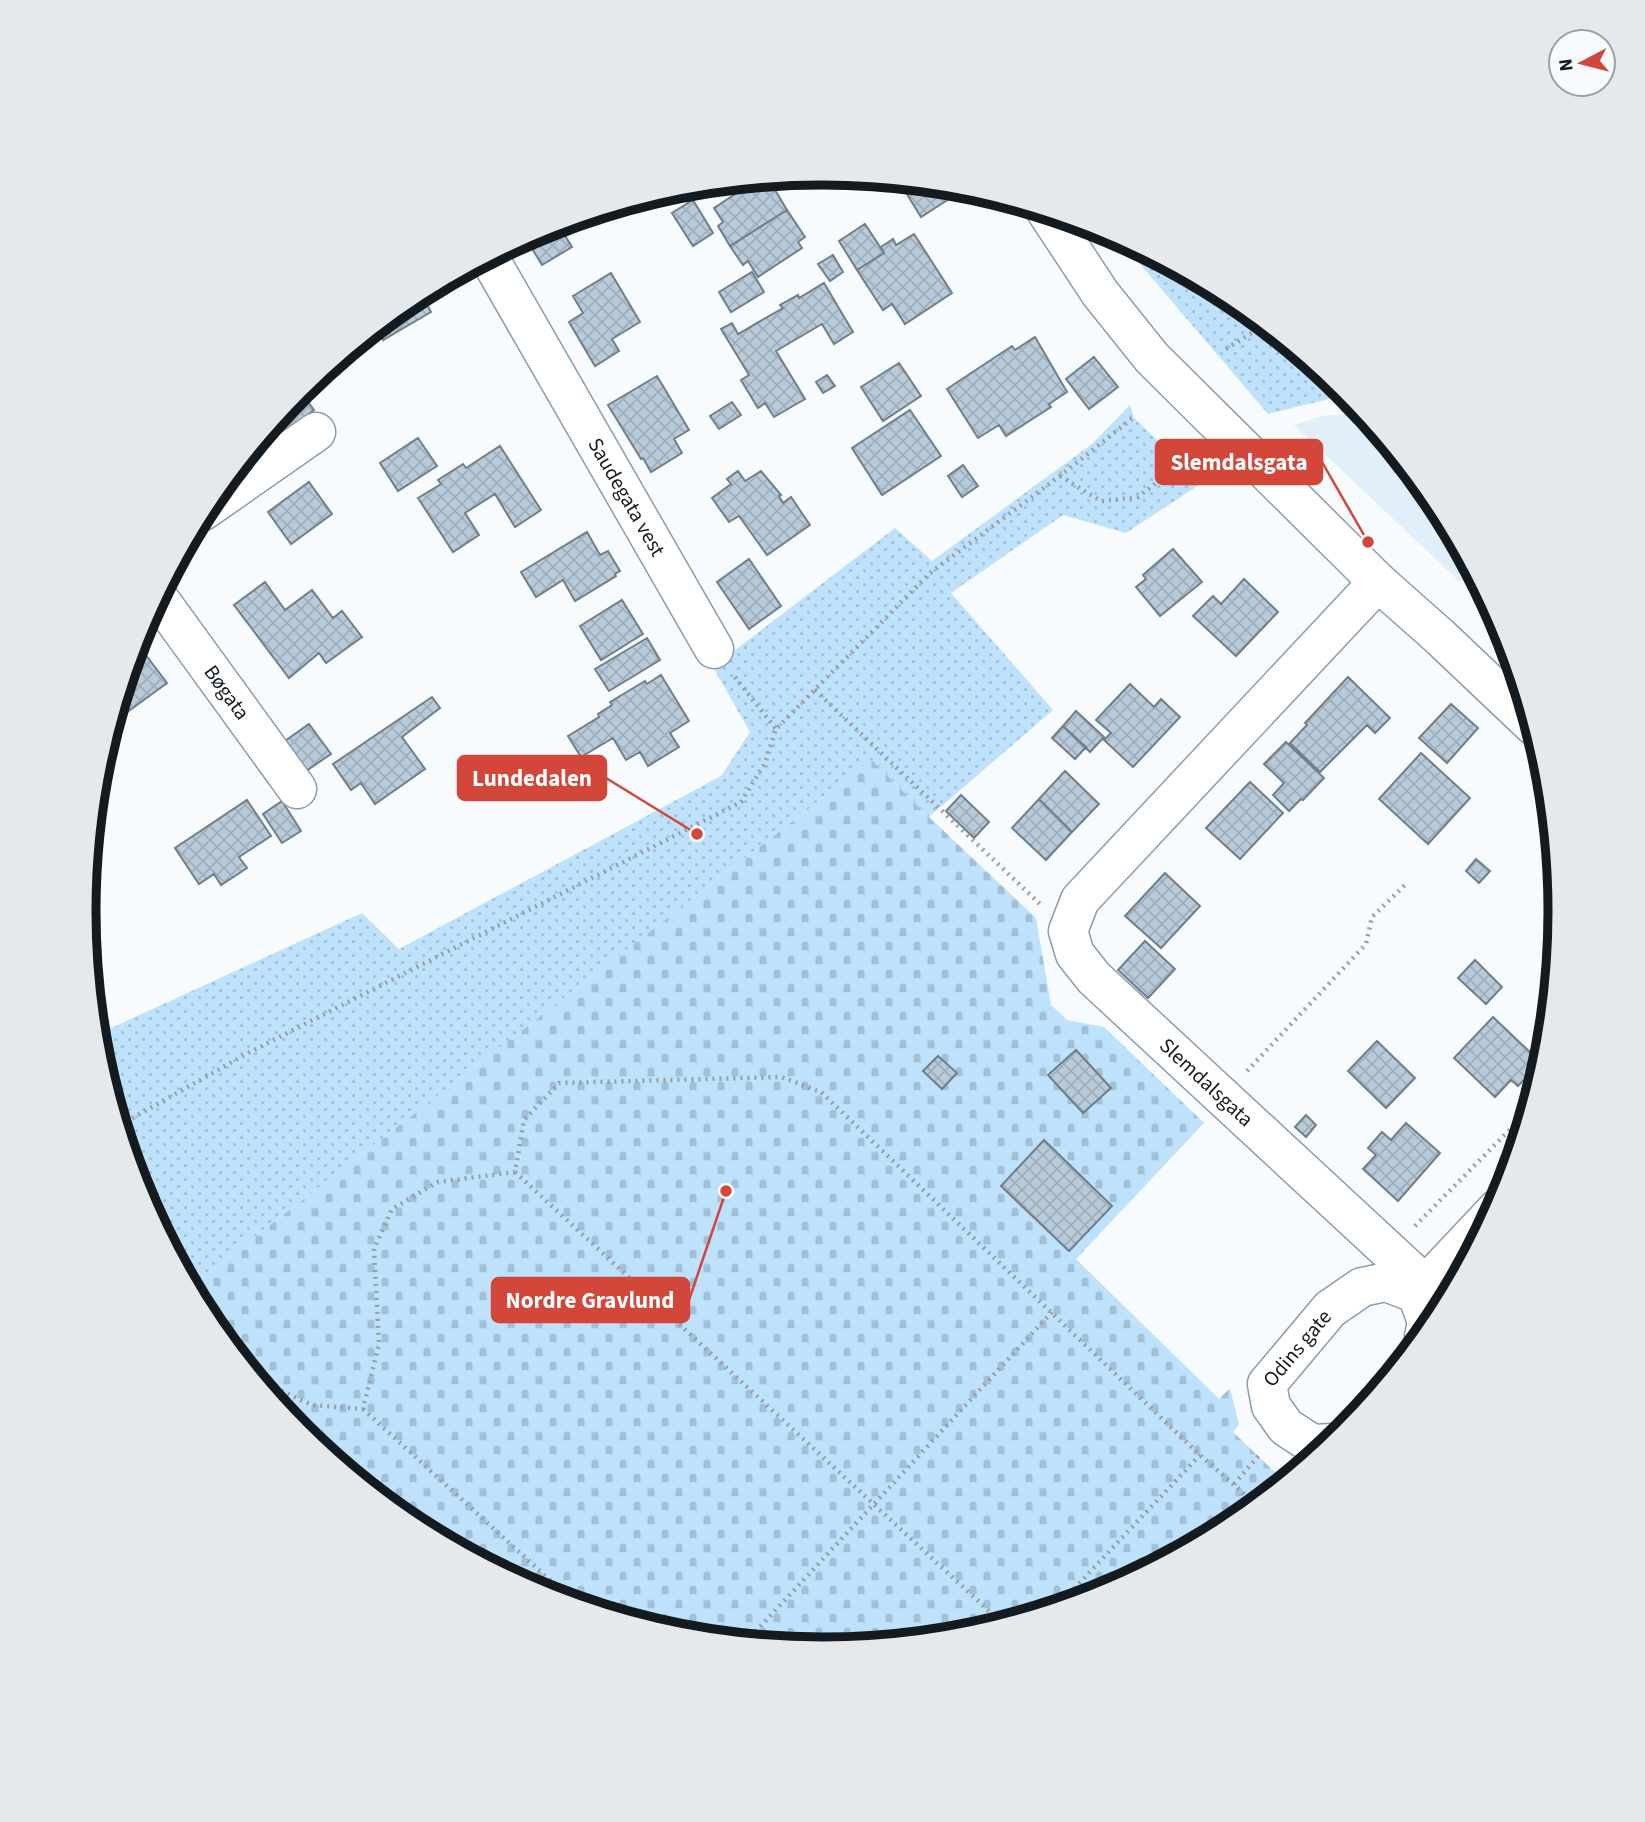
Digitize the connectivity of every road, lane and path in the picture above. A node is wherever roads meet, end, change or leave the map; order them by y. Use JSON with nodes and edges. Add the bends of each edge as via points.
{"nodes":[{"id":1,"x":1053,"y":222,"type":"edge"},
{"id":2,"x":493,"y":264,"type":"edge"},
{"id":3,"x":1257,"y":329,"type":"edge"},
{"id":4,"x":1226,"y":349,"type":"dead end"},
{"id":5,"x":1134,"y":418,"type":"dead end"},
{"id":6,"x":1224,"y":429,"type":"junction"},
{"id":7,"x":316,"y":432,"type":"dead end"},
{"id":8,"x":1060,"y":476,"type":"junction"},
{"id":9,"x":230,"y":492,"type":"edge"},
{"id":10,"x":1378,"y":582,"type":"junction"},
{"id":11,"x":164,"y":606,"type":"edge"},
{"id":12,"x":714,"y":649,"type":"joint"},
{"id":13,"x":815,"y":690,"type":"junction"},
{"id":14,"x":1521,"y":714,"type":"edge"},
{"id":15,"x":776,"y":729,"type":"junction"},
{"id":16,"x":297,"y":789,"type":"dead end"},
{"id":17,"x":1406,"y":884,"type":"dead end"},
{"id":18,"x":1068,"y":932,"type":"junction"},
{"id":19,"x":1223,"y":1097,"type":"junction"},
{"id":20,"x":128,"y":1121,"type":"edge"},
{"id":21,"x":1516,"y":1124,"type":"edge"},
{"id":22,"x":515,"y":1172,"type":"junction"},
{"id":23,"x":1464,"y":1250,"type":"edge"},
{"id":24,"x":1390,"y":1252,"type":"junction"},
{"id":25,"x":1429,"y":1294,"type":"edge"},
{"id":26,"x":1052,"y":1312,"type":"junction"},
{"id":27,"x":274,"y":1387,"type":"edge"},
{"id":28,"x":363,"y":1409,"type":"junction"},
{"id":29,"x":1315,"y":1444,"type":"edge"},
{"id":30,"x":1200,"y":1455,"type":"junction"},
{"id":31,"x":1249,"y":1498,"type":"edge"},
{"id":32,"x":874,"y":1504,"type":"junction"},
{"id":33,"x":557,"y":1587,"type":"edge"},
{"id":34,"x":1069,"y":1594,"type":"edge"},
{"id":35,"x":995,"y":1616,"type":"edge"},
{"id":36,"x":754,"y":1634,"type":"edge"}],
"edges":[{"from":1,"to":6,"type":"street","via":[[1100,293],[1152,358]]},
{"from":2,"to":12,"type":"street","name":"Saudegata vest"},
{"from":3,"to":4,"type":"path"},
{"from":5,"to":8,"type":"path"},
{"from":6,"to":8,"type":"path","via":[[1139,497],[1101,501]]},
{"from":6,"to":10,"type":"street"},
{"from":7,"to":9,"type":"street"},
{"from":8,"to":13,"type":"path","via":[[930,573]]},
{"from":10,"to":14,"type":"street"},
{"from":10,"to":18,"type":"street","via":[[1080,900]]},
{"from":11,"to":16,"type":"street","name":"Bøgata"},
{"from":12,"to":15,"type":"path"},
{"from":13,"to":15,"type":"path"},
{"from":13,"to":18,"type":"path"},
{"from":15,"to":20,"type":"path","via":[[765,763],[741,802],[250,1052]]},
{"from":17,"to":19,"type":"path","via":[[1372,917],[1366,944]]},
{"from":18,"to":19,"type":"street","name":"Slemdalsgata","via":[[1075,954],[1094,978]]},
{"from":19,"to":24,"type":"street","name":"Slemdalsgata"},
{"from":21,"to":24,"type":"path"},
{"from":22,"to":26,"type":"path","via":[[524,1119],[559,1083],[781,1077],[821,1092]]},
{"from":22,"to":28,"type":"path","via":[[438,1182],[392,1209],[374,1249],[379,1344]]},
{"from":22,"to":32,"type":"path"},
{"from":23,"to":25,"type":"street"},
{"from":24,"to":25,"type":"street","name":"Slemdalsgata"},
{"from":25,"to":29,"type":"street","name":"Odins gate","via":[[1386,1282],[1362,1287],[1331,1309],[1267,1384],[1270,1406],[1286,1427]]},
{"from":26,"to":30,"type":"path"},
{"from":26,"to":32,"type":"path"},
{"from":27,"to":28,"type":"path","via":[[312,1405]]},
{"from":28,"to":33,"type":"path"},
{"from":30,"to":31,"type":"path"},
{"from":30,"to":34,"type":"path"},
{"from":32,"to":35,"type":"path"},
{"from":32,"to":36,"type":"path"}]}
